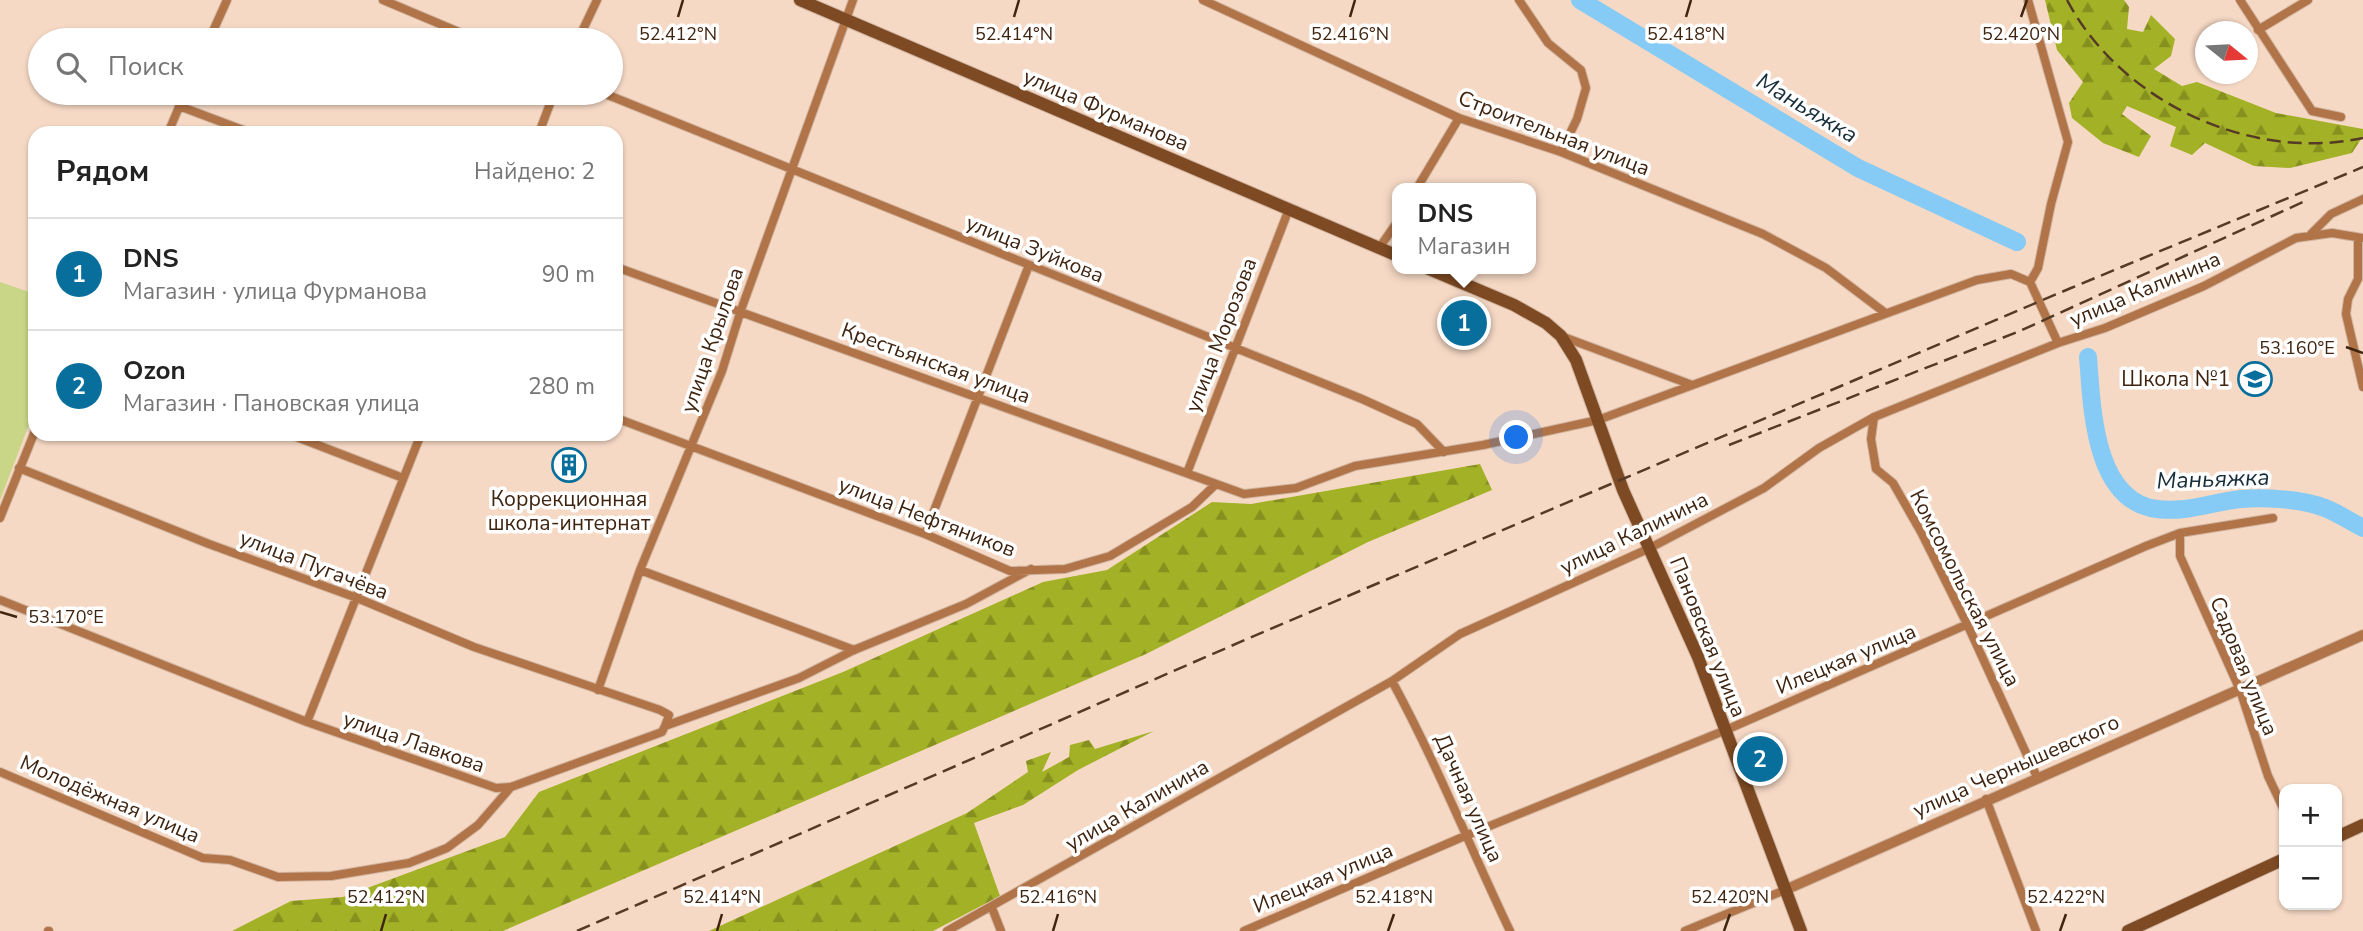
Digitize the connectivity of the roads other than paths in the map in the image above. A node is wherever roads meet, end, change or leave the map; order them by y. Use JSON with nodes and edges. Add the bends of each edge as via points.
{"nodes":[{"id":1,"x":227,"y":0,"type":"edge"},
{"id":2,"x":383,"y":0,"type":"edge"},
{"id":3,"x":597,"y":0,"type":"edge"},
{"id":4,"x":800,"y":0,"type":"edge"},
{"id":5,"x":853,"y":0,"type":"edge"},
{"id":6,"x":1203,"y":0,"type":"edge"},
{"id":7,"x":1519,"y":0,"type":"edge"},
{"id":8,"x":2028,"y":0,"type":"edge"},
{"id":9,"x":2239,"y":0,"type":"edge"},
{"id":10,"x":2308,"y":0,"type":"edge"},
{"id":11,"x":846,"y":19,"type":"junction"},
{"id":12,"x":2252,"y":21,"type":"edge"},
{"id":13,"x":214,"y":28,"type":"edge"},
{"id":14,"x":450,"y":28,"type":"edge"},
{"id":15,"x":584,"y":28,"type":"edge"},
{"id":16,"x":2258,"y":30,"type":"joint"},
{"id":17,"x":623,"y":101,"type":"edge"},
{"id":18,"x":550,"y":105,"type":"edge"},
{"id":19,"x":179,"y":106,"type":"joint"},
{"id":20,"x":2341,"y":117,"type":"dead end"},
{"id":21,"x":1459,"y":118,"type":"junction"},
{"id":22,"x":171,"y":126,"type":"edge"},
{"id":23,"x":232,"y":126,"type":"edge"},
{"id":24,"x":542,"y":126,"type":"edge"},
{"id":25,"x":1561,"y":152,"type":"junction"},
{"id":26,"x":791,"y":168,"type":"junction"},
{"id":27,"x":1420,"y":183,"type":"edge"},
{"id":28,"x":2363,"y":199,"type":"edge"},
{"id":29,"x":1289,"y":209,"type":"junction"},
{"id":30,"x":1392,"y":230,"type":"edge"},
{"id":31,"x":2311,"y":235,"type":"junction"},
{"id":32,"x":2361,"y":238,"type":"edge"},
{"id":33,"x":1379,"y":248,"type":"junction"},
{"id":34,"x":1392,"y":253,"type":"edge"},
{"id":35,"x":1029,"y":265,"type":"junction"},
{"id":36,"x":623,"y":269,"type":"edge"},
{"id":37,"x":1441,"y":274,"type":"edge"},
{"id":38,"x":2361,"y":279,"type":"edge"},
{"id":39,"x":2030,"y":282,"type":"junction"},
{"id":40,"x":741,"y":310,"type":"junction"},
{"id":41,"x":1884,"y":312,"type":"junction"},
{"id":42,"x":1561,"y":336,"type":"junction"},
{"id":43,"x":2058,"y":343,"type":"junction"},
{"id":44,"x":1233,"y":348,"type":"junction"},
{"id":45,"x":1692,"y":385,"type":"junction"},
{"id":46,"x":2363,"y":387,"type":"edge"},
{"id":47,"x":978,"y":396,"type":"junction"},
{"id":48,"x":1874,"y":417,"type":"junction"},
{"id":49,"x":1598,"y":420,"type":"junction"},
{"id":50,"x":623,"y":421,"type":"edge"},
{"id":51,"x":31,"y":441,"type":"edge"},
{"id":52,"x":307,"y":441,"type":"edge"},
{"id":53,"x":418,"y":441,"type":"edge"},
{"id":54,"x":692,"y":446,"type":"junction"},
{"id":55,"x":1444,"y":452,"type":"junction"},
{"id":56,"x":19,"y":468,"type":"junction"},
{"id":57,"x":1187,"y":473,"type":"junction"},
{"id":58,"x":403,"y":478,"type":"junction"},
{"id":59,"x":1215,"y":485,"type":"junction"},
{"id":60,"x":0,"y":518,"type":"edge"},
{"id":61,"x":2273,"y":518,"type":"dead end"},
{"id":62,"x":2180,"y":533,"type":"junction"},
{"id":63,"x":925,"y":534,"type":"junction"},
{"id":64,"x":1650,"y":548,"type":"junction"},
{"id":65,"x":1031,"y":569,"type":"junction"},
{"id":66,"x":640,"y":570,"type":"junction"},
{"id":67,"x":357,"y":598,"type":"junction"},
{"id":68,"x":0,"y":600,"type":"edge"},
{"id":69,"x":1968,"y":626,"type":"junction"},
{"id":70,"x":2363,"y":635,"type":"edge"},
{"id":71,"x":854,"y":650,"type":"junction"},
{"id":72,"x":1392,"y":681,"type":"junction"},
{"id":73,"x":598,"y":690,"type":"junction"},
{"id":74,"x":2240,"y":690,"type":"junction"},
{"id":75,"x":307,"y":722,"type":"junction"},
{"id":76,"x":665,"y":726,"type":"junction"},
{"id":77,"x":1726,"y":730,"type":"junction"},
{"id":78,"x":0,"y":772,"type":"edge"},
{"id":79,"x":2037,"y":777,"type":"junction"},
{"id":80,"x":511,"y":787,"type":"junction"},
{"id":81,"x":1986,"y":799,"type":"junction"},
{"id":82,"x":2279,"y":799,"type":"edge"},
{"id":83,"x":2363,"y":825,"type":"edge"},
{"id":84,"x":2342,"y":835,"type":"edge"},
{"id":85,"x":1465,"y":836,"type":"junction"},
{"id":86,"x":2279,"y":861,"type":"edge"},
{"id":87,"x":1785,"y":890,"type":"junction"},
{"id":88,"x":992,"y":908,"type":"junction"},
{"id":89,"x":947,"y":931,"type":"edge"},
{"id":90,"x":1001,"y":931,"type":"edge"},
{"id":91,"x":1244,"y":931,"type":"edge"},
{"id":92,"x":1510,"y":931,"type":"edge"},
{"id":93,"x":1685,"y":931,"type":"edge"},
{"id":94,"x":1801,"y":931,"type":"edge"},
{"id":95,"x":2036,"y":931,"type":"edge"},
{"id":96,"x":2128,"y":931,"type":"edge"}],
"edges":[{"from":1,"to":13,"type":"street"},
{"from":2,"to":14,"type":"street"},
{"from":3,"to":15,"type":"street"},
{"from":4,"to":11,"type":"main road","name":"улица Фурманова"},
{"from":5,"to":11,"type":"street","name":"улица Крылова"},
{"from":6,"to":21,"type":"street","name":"Строительная улица"},
{"from":7,"to":25,"type":"street","via":[[1548,43],[1581,70],[1586,89]]},
{"from":8,"to":39,"type":"street","via":[[2068,142],[2038,268]]},
{"from":9,"to":12,"type":"street"},
{"from":10,"to":16,"type":"street"},
{"from":11,"to":26,"type":"street","name":"улица Крылова"},
{"from":11,"to":29,"type":"main road","name":"улица Фурманова"},
{"from":16,"to":20,"type":"street","via":[[2312,111]]},
{"from":17,"to":26,"type":"street","name":"улица Зуйкова"},
{"from":18,"to":24,"type":"street"},
{"from":19,"to":22,"type":"street"},
{"from":19,"to":23,"type":"street"},
{"from":21,"to":25,"type":"street","name":"Строительная улица"},
{"from":21,"to":27,"type":"street"},
{"from":25,"to":41,"type":"street","name":"Строительная улица","via":[[1763,234],[1826,268]]},
{"from":26,"to":35,"type":"street","name":"улица Зуйкова"},
{"from":26,"to":40,"type":"street","name":"улица Крылова"},
{"from":28,"to":31,"type":"street","via":[[2331,214]]},
{"from":29,"to":33,"type":"main road","name":"улица Фурманова"},
{"from":29,"to":44,"type":"street","name":"улица Морозова"},
{"from":30,"to":33,"type":"street"},
{"from":31,"to":32,"type":"street","name":"улица Калинина"},
{"from":31,"to":43,"type":"street","name":"улица Калинина","via":[[2296,238],[2204,286]]},
{"from":32,"to":38,"type":"street"},
{"from":33,"to":34,"type":"main road","name":"улица Фурманова"},
{"from":35,"to":44,"type":"street","name":"улица Зуйкова"},
{"from":35,"to":47,"type":"street"},
{"from":36,"to":40,"type":"street","name":"Крестьянская улица"},
{"from":37,"to":42,"type":"main road","via":[[1514,305]]},
{"from":38,"to":46,"type":"street","via":[[2348,299],[2346,314]]},
{"from":39,"to":41,"type":"street","via":[[2011,274],[1977,280]]},
{"from":39,"to":43,"type":"street"},
{"from":40,"to":47,"type":"street","name":"Крестьянская улица"},
{"from":40,"to":54,"type":"street","name":"улица Крылова"},
{"from":41,"to":45,"type":"street","via":[[1840,333]]},
{"from":42,"to":45,"type":"street"},
{"from":42,"to":49,"type":"main road","name":"Пановская улица","via":[[1576,360]]},
{"from":43,"to":48,"type":"street","name":"улица Калинина"},
{"from":44,"to":55,"type":"street","name":"улица Зуйкова","via":[[1417,424]]},
{"from":44,"to":57,"type":"street","name":"улица Морозова"},
{"from":45,"to":49,"type":"street"},
{"from":47,"to":57,"type":"street","name":"Крестьянская улица"},
{"from":47,"to":63,"type":"street"},
{"from":48,"to":64,"type":"street","name":"улица Калинина","via":[[1819,448],[1764,488]]},
{"from":48,"to":69,"type":"street","name":"Комсомольская улица","via":[[1871,439],[1876,470],[1893,483]]},
{"from":49,"to":55,"type":"street"},
{"from":49,"to":64,"type":"main road","name":"Пановская улица"},
{"from":50,"to":54,"type":"street","name":"улица Нефтяников"},
{"from":51,"to":56,"type":"street"},
{"from":52,"to":58,"type":"street"},
{"from":53,"to":58,"type":"street"},
{"from":54,"to":63,"type":"street","name":"улица Нефтяников"},
{"from":54,"to":66,"type":"street","name":"улица Крылова"},
{"from":55,"to":59,"type":"street","name":"Крестьянская улица","via":[[1355,466],[1296,488],[1244,494]]},
{"from":56,"to":60,"type":"street"},
{"from":56,"to":67,"type":"street","name":"улица Пугачёва"},
{"from":57,"to":59,"type":"street","name":"Крестьянская улица"},
{"from":58,"to":67,"type":"street"},
{"from":59,"to":65,"type":"street","name":"улица Нефтяников","via":[[1192,507],[1110,555],[1065,569]]},
{"from":61,"to":62,"type":"street","name":"Илецкая улица"},
{"from":62,"to":69,"type":"street","name":"Илецкая улица"},
{"from":62,"to":74,"type":"street","name":"Садовая улица","via":[[2180,556]]},
{"from":63,"to":65,"type":"street","name":"улица Нефтяников","via":[[1010,571]]},
{"from":64,"to":72,"type":"street","name":"улица Калинина","via":[[1460,634]]},
{"from":64,"to":77,"type":"main road","name":"Пановская улица"},
{"from":65,"to":71,"type":"street","name":"улица Лавкова","via":[[966,604]]},
{"from":66,"to":71,"type":"street"},
{"from":66,"to":73,"type":"street","name":"улица Крылова"},
{"from":67,"to":73,"type":"street","name":"улица Пугачёва","via":[[474,647]]},
{"from":67,"to":75,"type":"street"},
{"from":68,"to":75,"type":"street","name":"улица Лавкова"},
{"from":69,"to":77,"type":"street","name":"Илецкая улица"},
{"from":69,"to":79,"type":"street","name":"Комсомольская улица"},
{"from":70,"to":74,"type":"street","name":"улица Чернышевского"},
{"from":71,"to":76,"type":"street","name":"улица Лавкова","via":[[799,678]]},
{"from":72,"to":85,"type":"street","name":"Дачная улица","via":[[1433,755]]},
{"from":72,"to":88,"type":"street","name":"улица Калинина"},
{"from":73,"to":76,"type":"street","name":"улица Пугачёва","via":[[660,710],[668,715]]},
{"from":74,"to":79,"type":"street","name":"улица Чернышевского"},
{"from":74,"to":82,"type":"street","name":"Садовая улица"},
{"from":75,"to":80,"type":"street","name":"улица Лавкова","via":[[481,785]]},
{"from":76,"to":80,"type":"street","name":"улица Лавкова","via":[[662,732]]},
{"from":77,"to":85,"type":"street","name":"Илецкая улица"},
{"from":77,"to":87,"type":"main road","name":"Пановская улица"},
{"from":78,"to":80,"type":"street","name":"Молодёжная улица","via":[[203,858],[230,860],[278,877],[331,876],[409,863],[447,848],[478,825]]},
{"from":79,"to":81,"type":"street","name":"улица Чернышевского"},
{"from":81,"to":87,"type":"street","name":"улица Чернышевского"},
{"from":81,"to":95,"type":"street"},
{"from":83,"to":84,"type":"main road"},
{"from":85,"to":91,"type":"street","name":"Илецкая улица"},
{"from":85,"to":92,"type":"street","name":"Дачная улица"},
{"from":86,"to":96,"type":"main road"},
{"from":87,"to":93,"type":"street","name":"улица Чернышевского"},
{"from":87,"to":94,"type":"main road","name":"Пановская улица"},
{"from":88,"to":89,"type":"street","name":"улица Калинина"},
{"from":88,"to":90,"type":"street"}]}
